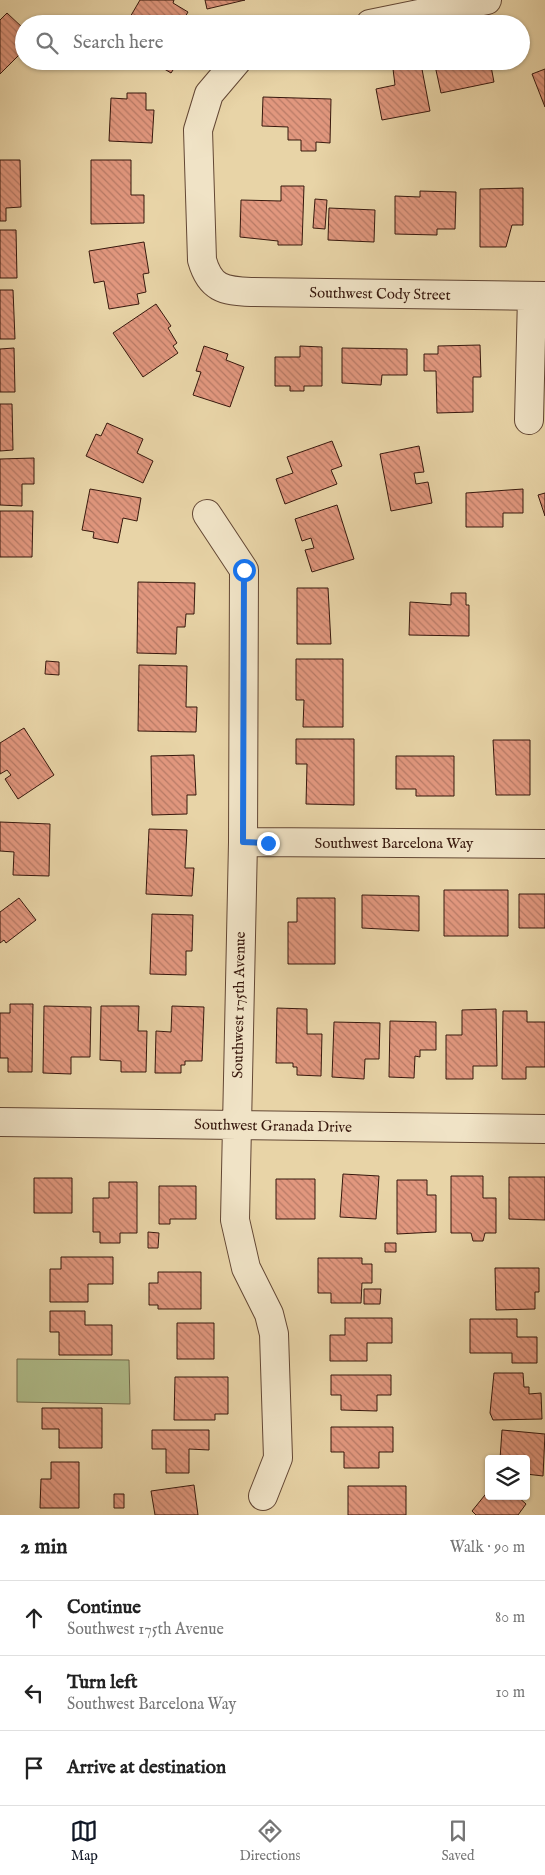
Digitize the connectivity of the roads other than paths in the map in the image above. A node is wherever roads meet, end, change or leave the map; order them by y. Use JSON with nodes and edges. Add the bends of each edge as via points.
{"nodes":[{"id":1,"x":487,"y":0,"type":"edge"},
{"id":2,"x":414,"y":15,"type":"edge"},
{"id":3,"x":229,"y":70,"type":"edge"},
{"id":4,"x":538,"y":296,"type":"edge"},
{"id":5,"x":529,"y":420,"type":"dead end"},
{"id":6,"x":207,"y":514,"type":"dead end"},
{"id":7,"x":243,"y":842,"type":"junction"},
{"id":8,"x":545,"y":844,"type":"edge"},
{"id":9,"x":0,"y":1122,"type":"edge"},
{"id":10,"x":236,"y":1125,"type":"junction"},
{"id":11,"x":545,"y":1130,"type":"edge"},
{"id":12,"x":264,"y":1496,"type":"dead end"}],
"edges":[{"from":1,"to":2,"type":"street"},
{"from":3,"to":4,"type":"street","name":"Southwest Cody Street","via":[[209,94],[198,130],[202,260],[207,276],[217,285],[231,291],[251,292]]},
{"from":4,"to":5,"type":"street"},
{"from":6,"to":7,"type":"street","name":"Southwest 175th Avenue","via":[[244,570]]},
{"from":7,"to":8,"type":"street","name":"Southwest Barcelona Way"},
{"from":7,"to":10,"type":"street","name":"Southwest 175th Avenue"},
{"from":9,"to":10,"type":"street","name":"Southwest Granada Drive"},
{"from":10,"to":11,"type":"street","name":"Southwest Granada Drive"},
{"from":10,"to":12,"type":"street","name":"Southwest 175th Avenue","via":[[234,1220],[246,1268],[269,1314],[274,1334],[278,1458]]}]}
